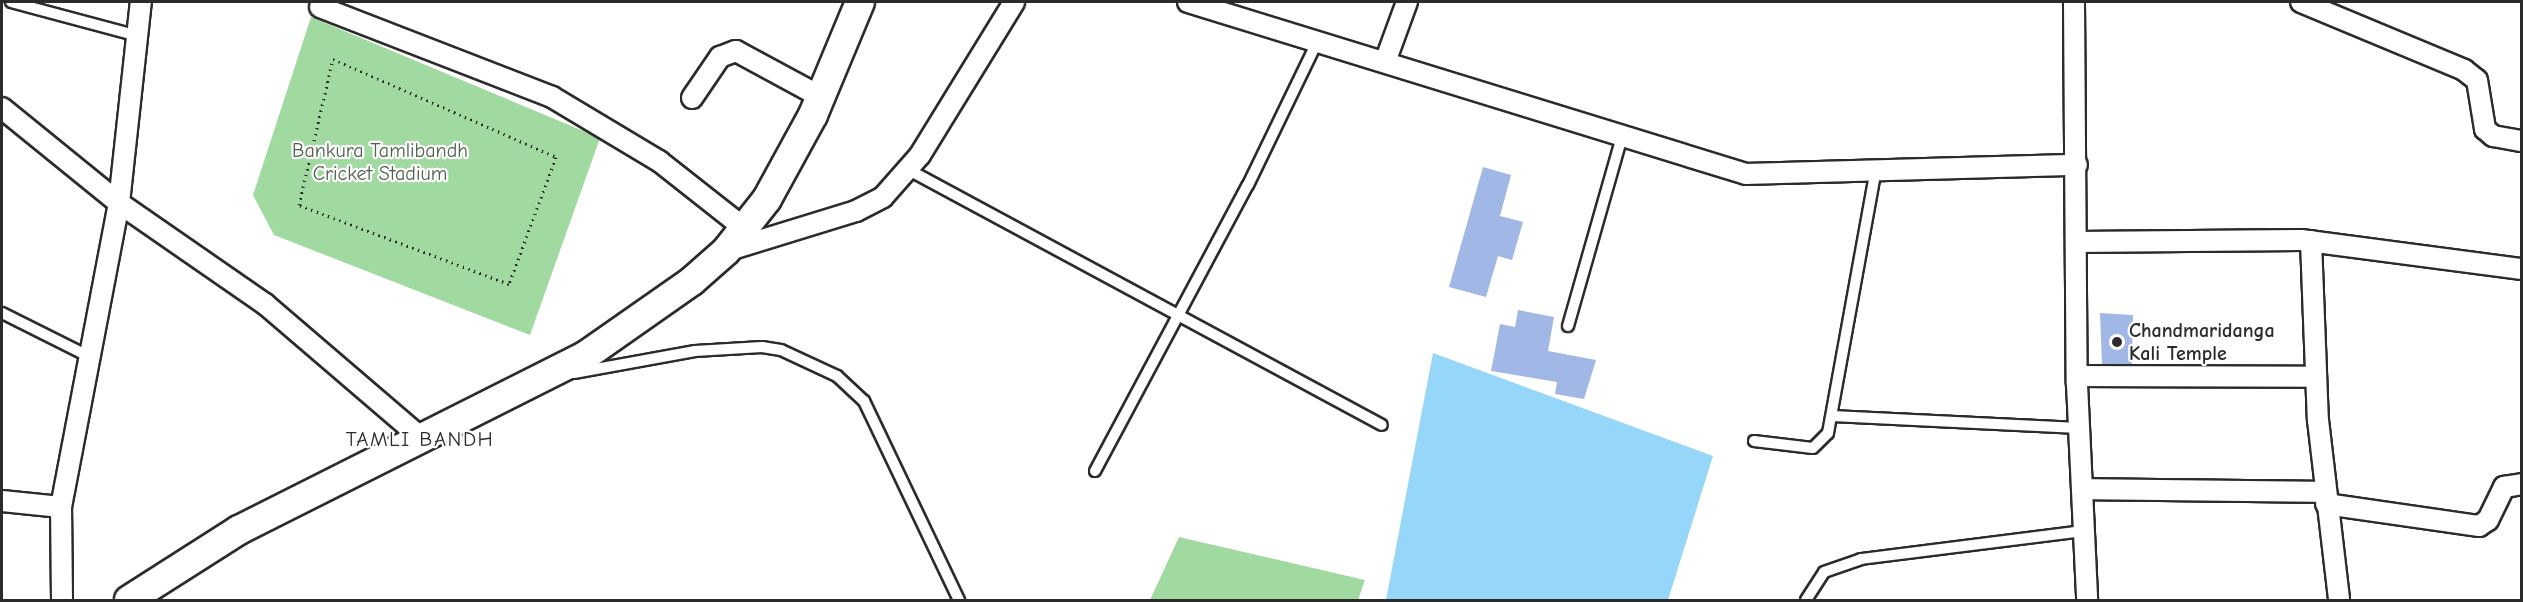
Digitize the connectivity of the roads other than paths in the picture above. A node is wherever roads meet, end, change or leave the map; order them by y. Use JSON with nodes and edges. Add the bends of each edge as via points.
{"nodes":[{"id":1,"x":11,"y":2,"type":"edge"},
{"id":2,"x":141,"y":2,"type":"edge"},
{"id":3,"x":860,"y":2,"type":"edge"},
{"id":4,"x":1014,"y":2,"type":"edge"},
{"id":5,"x":1188,"y":2,"type":"edge"},
{"id":6,"x":1407,"y":2,"type":"edge"},
{"id":7,"x":2074,"y":2,"type":"edge"},
{"id":8,"x":2301,"y":2,"type":"edge"},
{"id":9,"x":320,"y":7,"type":"dead end"},
{"id":10,"x":138,"y":36,"type":"junction"},
{"id":11,"x":1317,"y":42,"type":"junction"},
{"id":12,"x":1385,"y":62,"type":"junction"},
{"id":13,"x":821,"y":97,"type":"junction"},
{"id":14,"x":692,"y":98,"type":"dead end"},
{"id":15,"x":2,"y":108,"type":"edge"},
{"id":16,"x":1622,"y":136,"type":"junction"},
{"id":17,"x":2522,"y":141,"type":"edge"},
{"id":18,"x":2077,"y":165,"type":"junction"},
{"id":19,"x":909,"y":170,"type":"junction"},
{"id":20,"x":1876,"y":170,"type":"junction"},
{"id":21,"x":118,"y":203,"type":"junction"},
{"id":22,"x":744,"y":228,"type":"junction"},
{"id":23,"x":2311,"y":241,"type":"junction"},
{"id":24,"x":2076,"y":242,"type":"junction"},
{"id":25,"x":726,"y":251,"type":"junction"},
{"id":26,"x":2522,"y":268,"type":"edge"},
{"id":27,"x":2,"y":313,"type":"edge"},
{"id":28,"x":1179,"y":313,"type":"junction"},
{"id":29,"x":1568,"y":326,"type":"dead end"},
{"id":30,"x":86,"y":355,"type":"junction"},
{"id":31,"x":2077,"y":376,"type":"junction"},
{"id":32,"x":2316,"y":377,"type":"junction"},
{"id":33,"x":536,"y":380,"type":"junction"},
{"id":34,"x":1832,"y":416,"type":"junction"},
{"id":35,"x":1382,"y":425,"type":"dead end"},
{"id":36,"x":2079,"y":428,"type":"junction"},
{"id":37,"x":420,"y":437,"type":"junction"},
{"id":38,"x":1754,"y":441,"type":"dead end"},
{"id":39,"x":1095,"y":471,"type":"dead end"},
{"id":40,"x":2522,"y":484,"type":"edge"},
{"id":41,"x":2082,"y":489,"type":"junction"},
{"id":42,"x":2325,"y":498,"type":"junction"},
{"id":43,"x":2,"y":501,"type":"edge"},
{"id":44,"x":61,"y":507,"type":"junction"},
{"id":45,"x":2084,"y":531,"type":"junction"},
{"id":46,"x":62,"y":600,"type":"edge"},
{"id":47,"x":129,"y":600,"type":"edge"},
{"id":48,"x":959,"y":600,"type":"edge"},
{"id":49,"x":1806,"y":600,"type":"edge"},
{"id":50,"x":2087,"y":600,"type":"edge"},
{"id":51,"x":2339,"y":600,"type":"edge"}],
"edges":[{"from":1,"to":10,"type":"lane"},
{"from":2,"to":10,"type":"street"},
{"from":3,"to":13,"type":"street"},
{"from":4,"to":19,"type":"street"},
{"from":5,"to":11,"type":"street"},
{"from":6,"to":12,"type":"street"},
{"from":7,"to":18,"type":"street"},
{"from":8,"to":17,"type":"street","via":[[2464,70],[2477,80],[2485,129],[2493,136]]},
{"from":9,"to":22,"type":"street","via":[[561,102],[659,161]]},
{"from":10,"to":21,"type":"street"},
{"from":11,"to":12,"type":"street"},
{"from":11,"to":28,"type":"lane"},
{"from":12,"to":16,"type":"street"},
{"from":13,"to":14,"type":"street","via":[[736,51],[720,57]]},
{"from":13,"to":22,"type":"street","via":[[767,199]]},
{"from":15,"to":21,"type":"street"},
{"from":16,"to":20,"type":"street","via":[[1746,174]]},
{"from":16,"to":29,"type":"lane"},
{"from":18,"to":20,"type":"street"},
{"from":18,"to":24,"type":"street"},
{"from":19,"to":25,"type":"street","via":[[883,197],[856,211]]},
{"from":19,"to":28,"type":"lane","via":[[1053,252]]},
{"from":20,"to":34,"type":"lane"},
{"from":21,"to":30,"type":"street"},
{"from":21,"to":37,"type":"street","via":[[265,304]]},
{"from":22,"to":25,"type":"street"},
{"from":23,"to":24,"type":"street"},
{"from":23,"to":26,"type":"street"},
{"from":23,"to":32,"type":"street"},
{"from":24,"to":31,"type":"street"},
{"from":25,"to":33,"type":"street","via":[[692,281],[585,356]]},
{"from":27,"to":30,"type":"lane"},
{"from":28,"to":35,"type":"lane"},
{"from":28,"to":39,"type":"lane"},
{"from":30,"to":44,"type":"street"},
{"from":31,"to":32,"type":"street"},
{"from":31,"to":36,"type":"street"},
{"from":32,"to":42,"type":"street"},
{"from":33,"to":37,"type":"street"},
{"from":33,"to":48,"type":"lane","via":[[742,347],[781,350],[837,376],[864,401]]},
{"from":34,"to":36,"type":"lane"},
{"from":34,"to":38,"type":"lane","via":[[1828,433],[1813,448]]},
{"from":36,"to":41,"type":"street"},
{"from":37,"to":47,"type":"street","via":[[239,530]]},
{"from":40,"to":42,"type":"street","via":[[2504,487],[2488,520],[2479,526]]},
{"from":41,"to":42,"type":"street"},
{"from":41,"to":45,"type":"street"},
{"from":42,"to":51,"type":"street"},
{"from":43,"to":44,"type":"street"},
{"from":44,"to":46,"type":"street"},
{"from":45,"to":49,"type":"lane","via":[[1861,559],[1824,572]]},
{"from":45,"to":50,"type":"street"}]}
